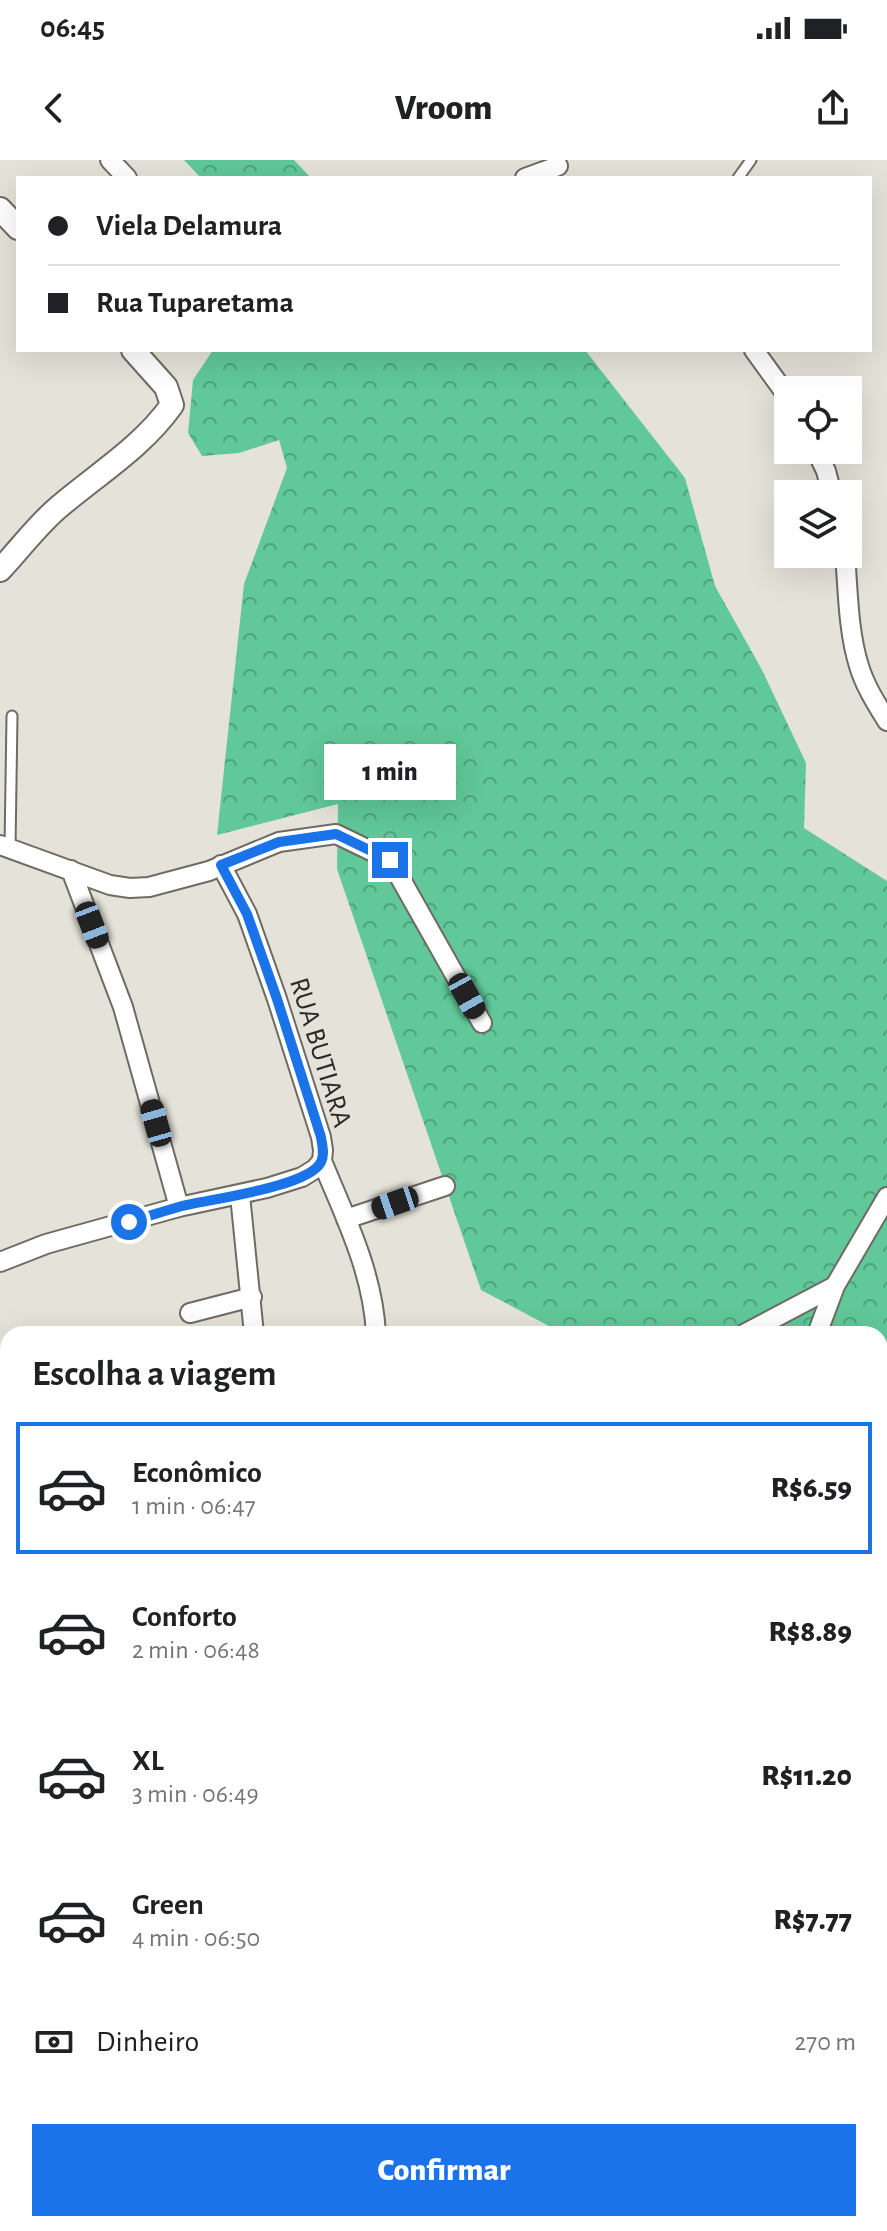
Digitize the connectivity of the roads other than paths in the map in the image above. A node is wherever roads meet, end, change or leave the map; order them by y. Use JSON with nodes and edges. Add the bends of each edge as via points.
{"nodes":[{"id":1,"x":110,"y":160,"type":"edge"},
{"id":2,"x":560,"y":168,"type":"edge"},
{"id":3,"x":125,"y":176,"type":"edge"},
{"id":4,"x":532,"y":176,"type":"edge"},
{"id":5,"x":0,"y":209,"type":"edge"},
{"id":6,"x":16,"y":226,"type":"edge"},
{"id":7,"x":135,"y":352,"type":"edge"},
{"id":8,"x":755,"y":352,"type":"edge"},
{"id":9,"x":774,"y":378,"type":"edge"},
{"id":10,"x":846,"y":568,"type":"edge"},
{"id":11,"x":0,"y":570,"type":"edge"},
{"id":12,"x":12,"y":716,"type":"dead end"},
{"id":13,"x":887,"y":721,"type":"edge"},
{"id":14,"x":5,"y":847,"type":"edge"},
{"id":15,"x":221,"y":865,"type":"junction"},
{"id":16,"x":71,"y":870,"type":"junction"},
{"id":17,"x":482,"y":1023,"type":"dead end"},
{"id":18,"x":322,"y":1161,"type":"junction"},
{"id":19,"x":445,"y":1186,"type":"dead end"},
{"id":20,"x":240,"y":1195,"type":"junction"},
{"id":21,"x":887,"y":1197,"type":"edge"},
{"id":22,"x":179,"y":1207,"type":"junction"},
{"id":23,"x":346,"y":1219,"type":"junction"},
{"id":24,"x":0,"y":1262,"type":"edge"},
{"id":25,"x":835,"y":1286,"type":"junction"},
{"id":26,"x":252,"y":1297,"type":"junction"},
{"id":27,"x":190,"y":1313,"type":"dead end"},
{"id":28,"x":254,"y":1326,"type":"edge"},
{"id":29,"x":376,"y":1326,"type":"edge"},
{"id":30,"x":759,"y":1326,"type":"edge"},
{"id":31,"x":820,"y":1326,"type":"edge"}],
"edges":[{"from":1,"to":3,"type":"street"},
{"from":2,"to":4,"type":"street"},
{"from":5,"to":6,"type":"street"},
{"from":7,"to":11,"type":"street","via":[[166,387],[172,405],[140,442],[57,508]]},
{"from":8,"to":9,"type":"street"},
{"from":10,"to":13,"type":"street","via":[[859,666]]},
{"from":12,"to":14,"type":"lane"},
{"from":14,"to":16,"type":"street"},
{"from":15,"to":16,"type":"street","via":[[130,888]]},
{"from":15,"to":17,"type":"street","via":[[279,842],[336,834],[390,860]]},
{"from":15,"to":18,"type":"street","name":"RUA BUTIARA","via":[[247,914],[277,999],[321,1137]]},
{"from":16,"to":22,"type":"street","via":[[123,1007]]},
{"from":18,"to":20,"type":"street","name":"RUA BUTIARA","via":[[302,1177]]},
{"from":18,"to":23,"type":"street"},
{"from":19,"to":23,"type":"street"},
{"from":20,"to":22,"type":"street","name":"RUA BUTIARA"},
{"from":20,"to":26,"type":"street"},
{"from":21,"to":25,"type":"street"},
{"from":22,"to":24,"type":"street","name":"RUA BUTIARA"},
{"from":23,"to":29,"type":"street","via":[[365,1266]]},
{"from":25,"to":30,"type":"street"},
{"from":25,"to":31,"type":"street"},
{"from":26,"to":27,"type":"street"},
{"from":26,"to":28,"type":"street"}]}
